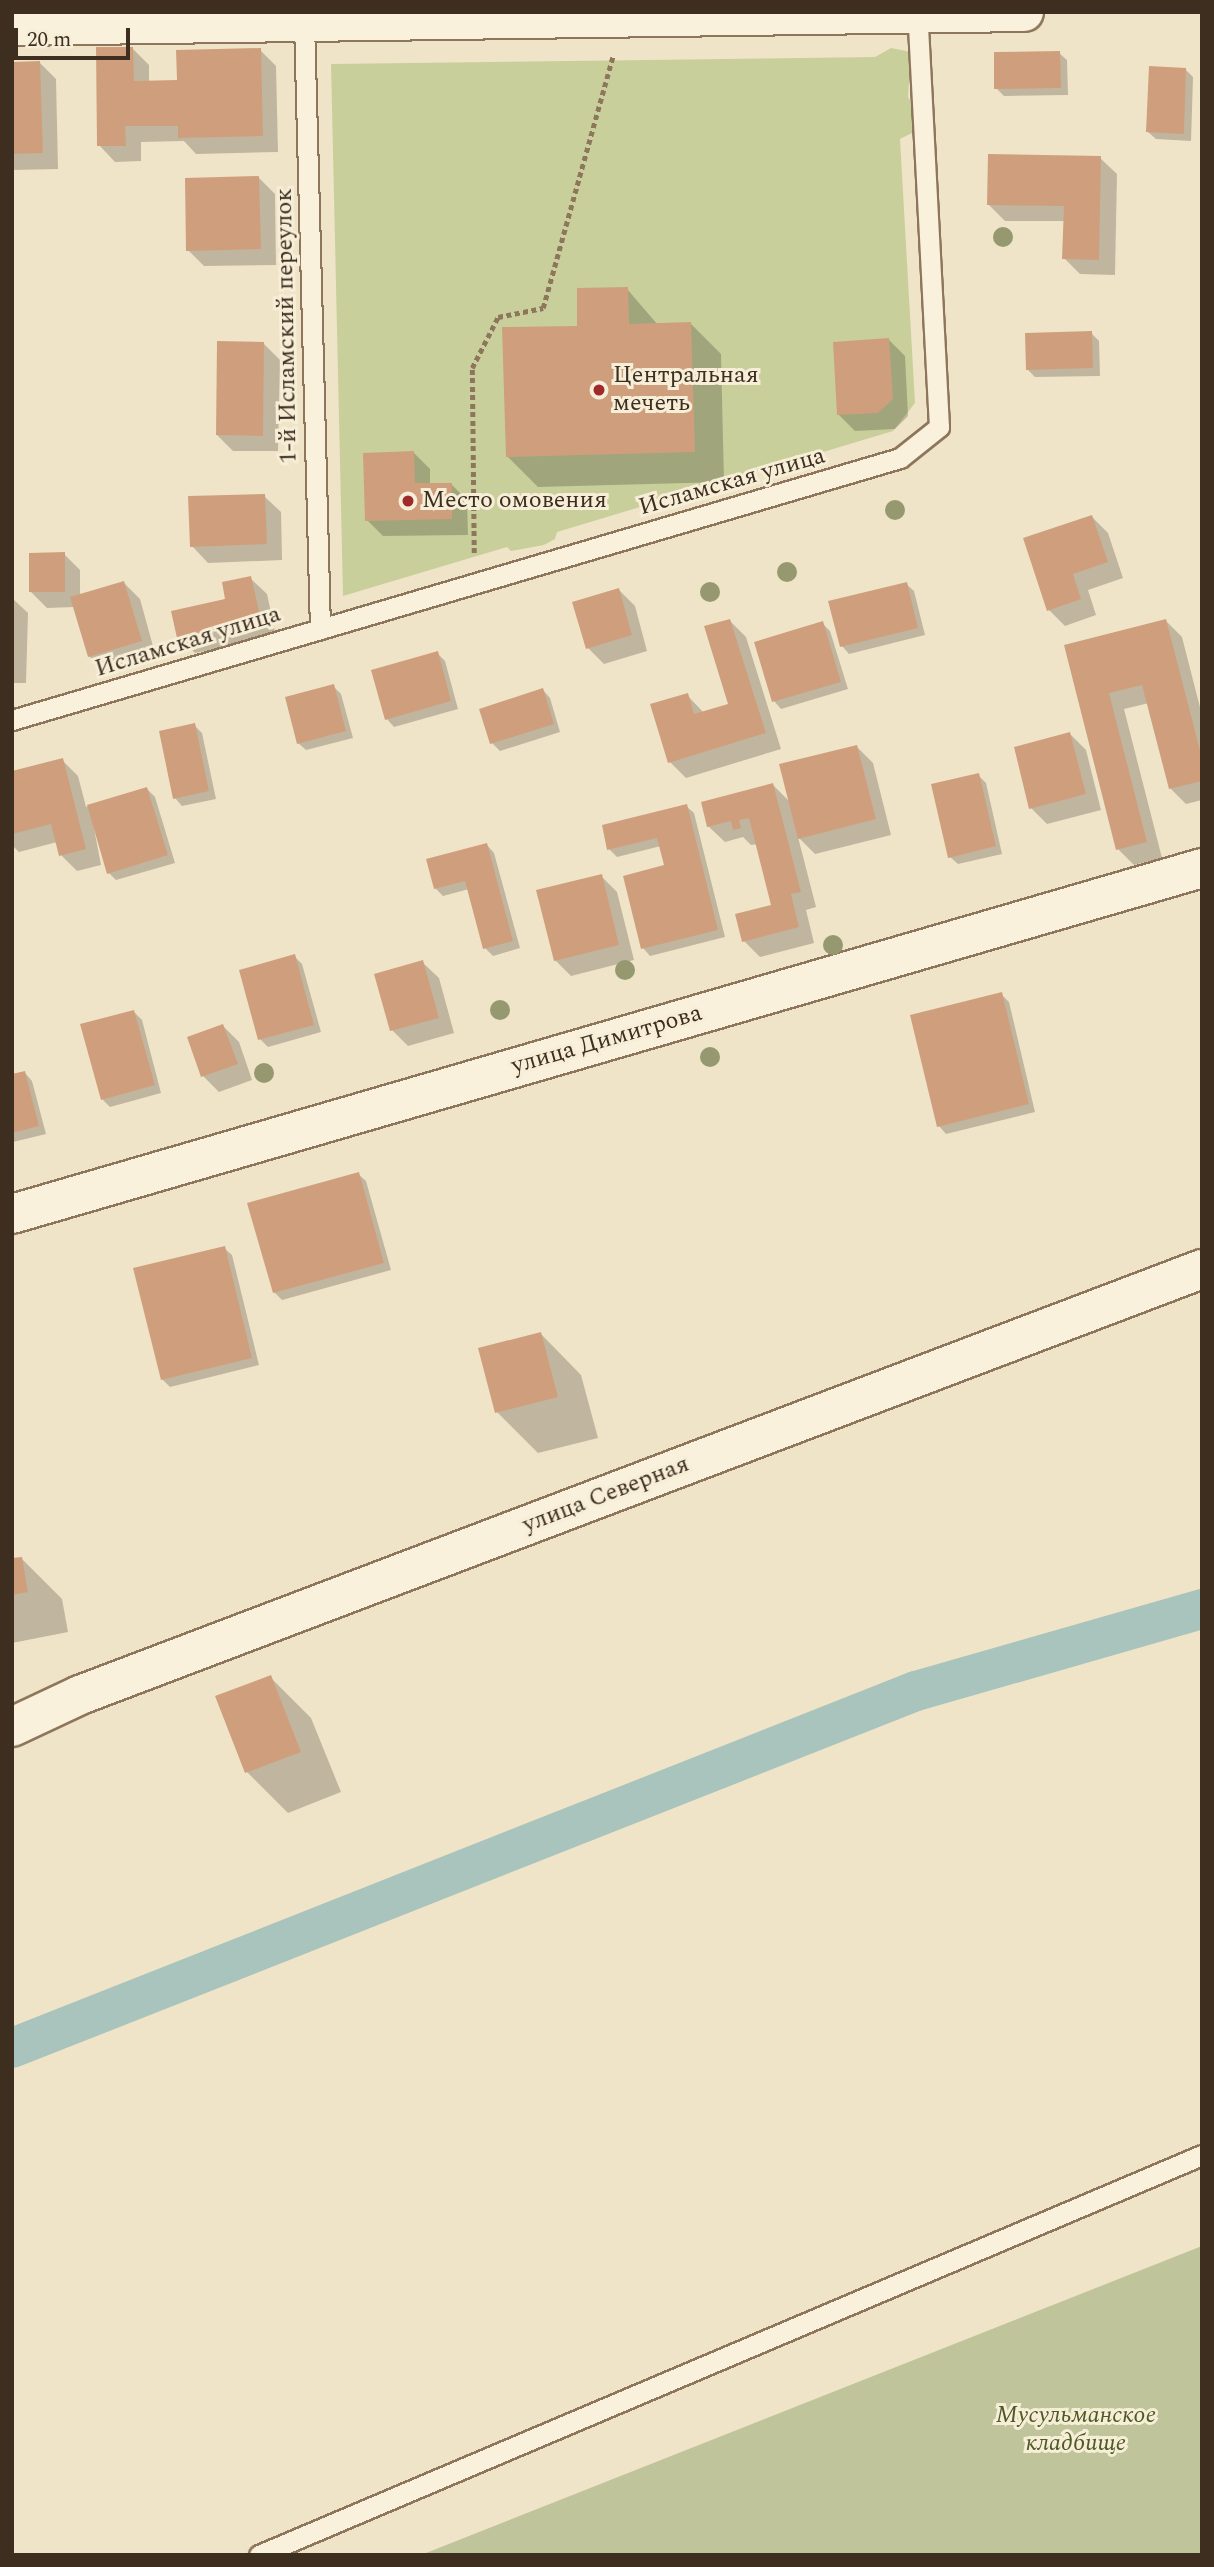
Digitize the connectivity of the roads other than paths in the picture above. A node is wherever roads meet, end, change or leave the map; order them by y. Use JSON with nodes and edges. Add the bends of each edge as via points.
{"nodes":[{"id":1,"x":1024,"y":12,"type":"edge"},
{"id":2,"x":917,"y":14,"type":"edge"},
{"id":3,"x":618,"y":16,"type":"edge"},
{"id":4,"x":304,"y":22,"type":"junction"},
{"id":5,"x":12,"y":26,"type":"edge"},
{"id":6,"x":320,"y":629,"type":"junction"},
{"id":7,"x":12,"y":720,"type":"edge"},
{"id":8,"x":1202,"y":868,"type":"edge"},
{"id":9,"x":12,"y":1214,"type":"edge"},
{"id":10,"x":1202,"y":1269,"type":"edge"},
{"id":11,"x":12,"y":1727,"type":"edge"},
{"id":12,"x":1202,"y":2155,"type":"edge"},
{"id":13,"x":259,"y":2555,"type":"edge"}],
"edges":[{"from":1,"to":2,"type":"street"},
{"from":2,"to":3,"type":"street"},
{"from":2,"to":6,"type":"lane","name":"Исламская улица","via":[[939,427],[900,458]]},
{"from":3,"to":4,"type":"street"},
{"from":4,"to":5,"type":"street"},
{"from":4,"to":6,"type":"lane","name":"1-й Исламский переулок"},
{"from":6,"to":7,"type":"lane","name":"Исламская улица"},
{"from":8,"to":9,"type":"street","name":"улица Димитрова"},
{"from":10,"to":11,"type":"street","name":"улица Северная","via":[[93,1690]]},
{"from":12,"to":13,"type":"lane"}]}
